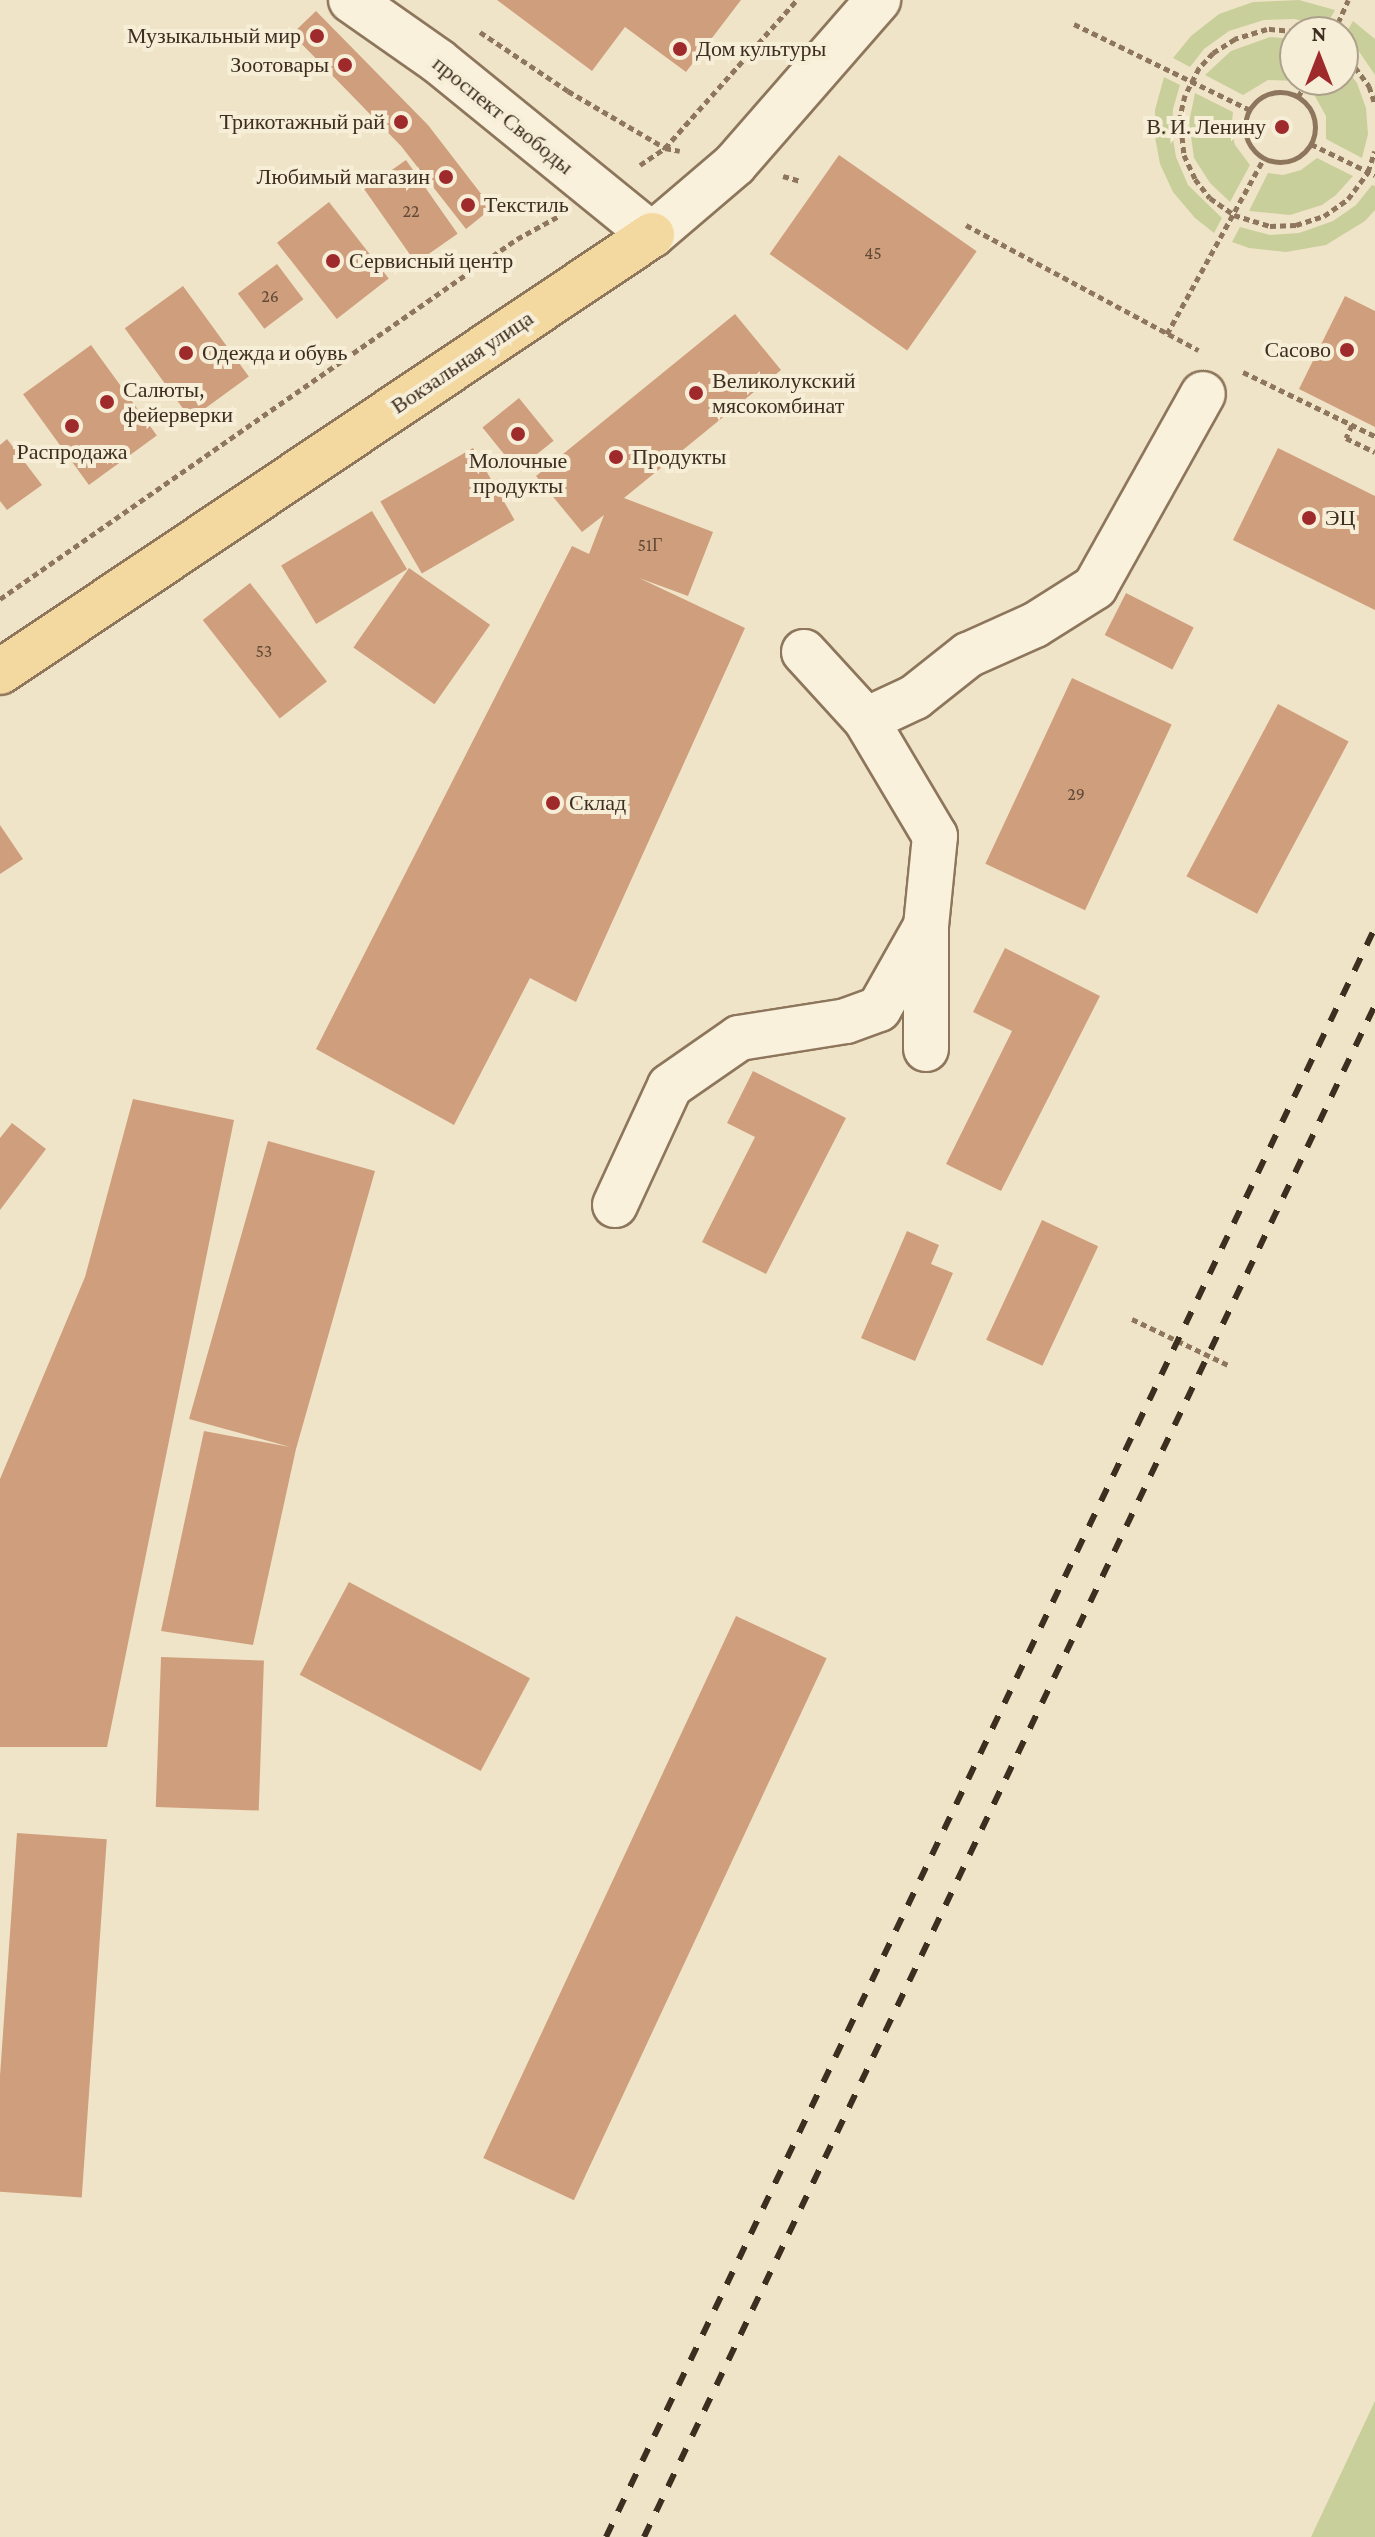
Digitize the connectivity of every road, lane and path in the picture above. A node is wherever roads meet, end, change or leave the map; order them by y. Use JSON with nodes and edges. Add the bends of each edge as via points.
{"nodes":[{"id":1,"x":351,"y":0,"type":"edge"},
{"id":2,"x":797,"y":0,"type":"edge"},
{"id":3,"x":878,"y":0,"type":"edge"},
{"id":4,"x":1074,"y":24,"type":"dead end"},
{"id":5,"x":469,"y":25,"type":"dead end"},
{"id":6,"x":1279,"y":30,"type":"edge"},
{"id":7,"x":1359,"y":73,"type":"edge"},
{"id":8,"x":1192,"y":80,"type":"junction"},
{"id":9,"x":1298,"y":97,"type":"joint"},
{"id":10,"x":1375,"y":105,"type":"edge"},
{"id":11,"x":1250,"y":110,"type":"junction"},
{"id":12,"x":1311,"y":144,"type":"junction"},
{"id":13,"x":665,"y":148,"type":"junction"},
{"id":14,"x":1375,"y":151,"type":"edge"},
{"id":15,"x":1264,"y":158,"type":"junction"},
{"id":16,"x":735,"y":164,"type":"junction"},
{"id":17,"x":1368,"y":172,"type":"junction"},
{"id":18,"x":1375,"y":175,"type":"edge"},
{"id":19,"x":801,"y":181,"type":"dead end"},
{"id":20,"x":600,"y":193,"type":"junction"},
{"id":21,"x":1234,"y":215,"type":"junction"},
{"id":22,"x":966,"y":225,"type":"dead end"},
{"id":23,"x":652,"y":235,"type":"junction"},
{"id":24,"x":1167,"y":334,"type":"junction"},
{"id":25,"x":1213,"y":371,"type":"junction"},
{"id":26,"x":1352,"y":425,"type":"junction"},
{"id":27,"x":1375,"y":436,"type":"edge"},
{"id":28,"x":1375,"y":452,"type":"edge"},
{"id":29,"x":0,"y":599,"type":"edge"},
{"id":30,"x":804,"y":652,"type":"dead end"},
{"id":31,"x":0,"y":672,"type":"edge"},
{"id":32,"x":866,"y":720,"type":"junction"},
{"id":33,"x":926,"y":926,"type":"junction"},
{"id":34,"x":926,"y":1049,"type":"dead end"},
{"id":35,"x":615,"y":1205,"type":"dead end"},
{"id":36,"x":1132,"y":1319,"type":"dead end"},
{"id":37,"x":1228,"y":1365,"type":"dead end"}],
"edges":[{"from":1,"to":20,"type":"street","name":"проспект Свободы","via":[[438,61]]},
{"from":2,"to":13,"type":"path"},
{"from":3,"to":16,"type":"street","name":"Вокзальная улица"},
{"from":4,"to":8,"type":"path"},
{"from":5,"to":13,"type":"path"},
{"from":6,"to":8,"type":"path","via":[[1235,39],[1213,53]]},
{"from":7,"to":10,"type":"path"},
{"from":8,"to":11,"type":"path"},
{"from":8,"to":21,"type":"path","via":[[1180,117],[1184,155],[1210,198]]},
{"from":9,"to":11,"type":"path","via":[[1271,94]]},
{"from":9,"to":12,"type":"path","via":[[1315,121]]},
{"from":11,"to":15,"type":"path","via":[[1246,136]]},
{"from":12,"to":15,"type":"path","via":[[1291,161]]},
{"from":12,"to":17,"type":"path"},
{"from":13,"to":16,"type":"path"},
{"from":13,"to":20,"type":"path"},
{"from":14,"to":17,"type":"path"},
{"from":15,"to":21,"type":"path"},
{"from":16,"to":19,"type":"path"},
{"from":16,"to":23,"type":"street","name":"Вокзальная улица"},
{"from":17,"to":18,"type":"path"},
{"from":17,"to":21,"type":"path","via":[[1348,199],[1324,216],[1296,225],[1270,226]]},
{"from":20,"to":23,"type":"street","name":"проспект Свободы"},
{"from":20,"to":29,"type":"path","via":[[517,239]]},
{"from":21,"to":24,"type":"path"},
{"from":22,"to":24,"type":"path"},
{"from":23,"to":31,"type":"main road","name":"Вокзальная улица"},
{"from":24,"to":25,"type":"path"},
{"from":25,"to":26,"type":"path"},
{"from":25,"to":32,"type":"street","via":[[1095,587],[1035,625],[968,655],[915,697]]},
{"from":26,"to":27,"type":"path"},
{"from":26,"to":28,"type":"path","via":[[1346,438]]},
{"from":30,"to":32,"type":"street"},
{"from":32,"to":33,"type":"street","via":[[935,836]]},
{"from":33,"to":34,"type":"street"},
{"from":33,"to":35,"type":"street","via":[[879,1009],[846,1021],[739,1038],[670,1086]]},
{"from":36,"to":37,"type":"path"}]}
